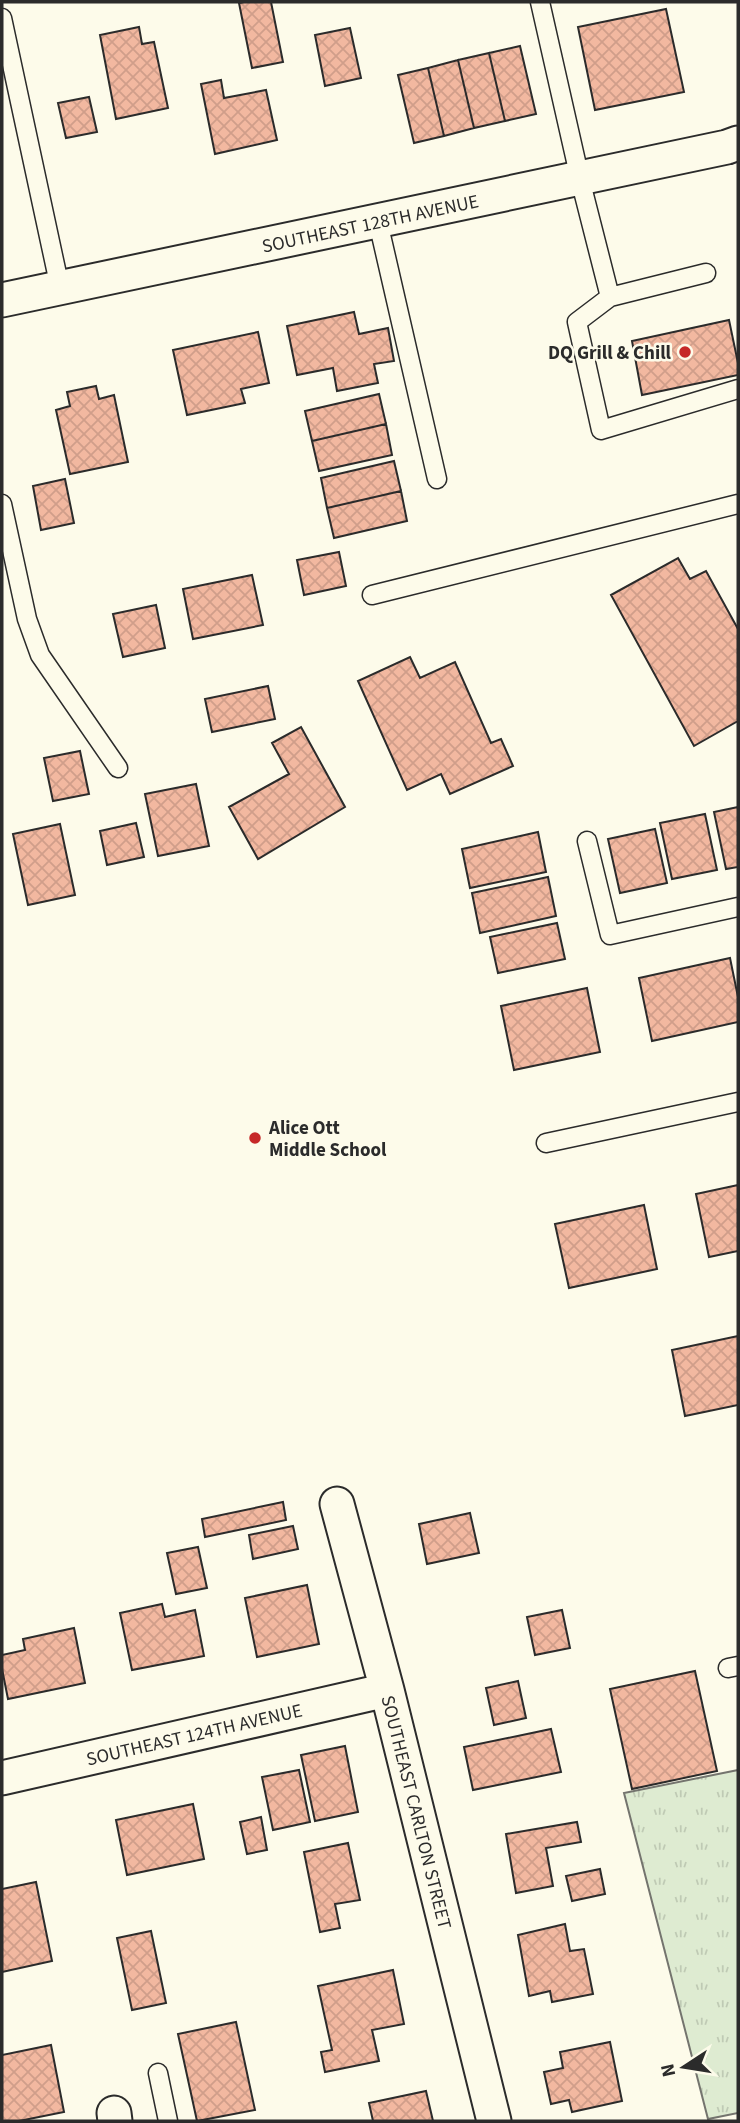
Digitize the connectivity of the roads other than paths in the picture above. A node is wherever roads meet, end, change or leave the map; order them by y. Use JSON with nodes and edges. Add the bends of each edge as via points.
{"nodes":[{"id":1,"x":540,"y":2,"type":"edge"},
{"id":2,"x":2,"y":18,"type":"edge"},
{"id":3,"x":738,"y":143,"type":"edge"},
{"id":4,"x":580,"y":179,"type":"junction"},
{"id":5,"x":378,"y":222,"type":"junction"},
{"id":6,"x":706,"y":272,"type":"dead end"},
{"id":7,"x":60,"y":288,"type":"junction"},
{"id":8,"x":610,"y":297,"type":"junction"},
{"id":9,"x":2,"y":300,"type":"edge"},
{"id":10,"x":738,"y":389,"type":"edge"},
{"id":11,"x":437,"y":479,"type":"dead end"},
{"id":12,"x":738,"y":504,"type":"edge"},
{"id":13,"x":2,"y":505,"type":"edge"},
{"id":14,"x":372,"y":595,"type":"dead end"},
{"id":15,"x":118,"y":768,"type":"dead end"},
{"id":16,"x":587,"y":841,"type":"dead end"},
{"id":17,"x":738,"y":907,"type":"edge"},
{"id":18,"x":738,"y":1102,"type":"edge"},
{"id":19,"x":546,"y":1143,"type":"dead end"},
{"id":20,"x":337,"y":1504,"type":"dead end"},
{"id":21,"x":387,"y":1690,"type":"junction"},
{"id":22,"x":2,"y":1778,"type":"edge"},
{"id":23,"x":158,"y":2073,"type":"dead end"},
{"id":24,"x":168,"y":2121,"type":"edge"},
{"id":25,"x":494,"y":2121,"type":"edge"}],
"edges":[{"from":1,"to":4,"type":"lane"},
{"from":2,"to":7,"type":"lane"},
{"from":3,"to":4,"type":"street","name":"SOUTHEAST 128TH AVENUE"},
{"from":4,"to":5,"type":"street","name":"SOUTHEAST 128TH AVENUE"},
{"from":4,"to":8,"type":"lane"},
{"from":5,"to":7,"type":"street","name":"SOUTHEAST 128TH AVENUE"},
{"from":5,"to":11,"type":"lane"},
{"from":6,"to":8,"type":"lane"},
{"from":7,"to":9,"type":"street","name":"SOUTHEAST 128TH AVENUE"},
{"from":8,"to":10,"type":"lane","via":[[576,322],[601,430]]},
{"from":12,"to":14,"type":"lane"},
{"from":13,"to":15,"type":"lane","via":[[27,619],[40,655]]},
{"from":16,"to":17,"type":"lane","via":[[610,935]]},
{"from":18,"to":19,"type":"lane"},
{"from":20,"to":21,"type":"street","name":"SOUTHEAST CARLTON STREET"},
{"from":21,"to":22,"type":"street","name":"SOUTHEAST 124TH AVENUE"},
{"from":21,"to":25,"type":"street","name":"SOUTHEAST CARLTON STREET"},
{"from":23,"to":24,"type":"lane"}]}
